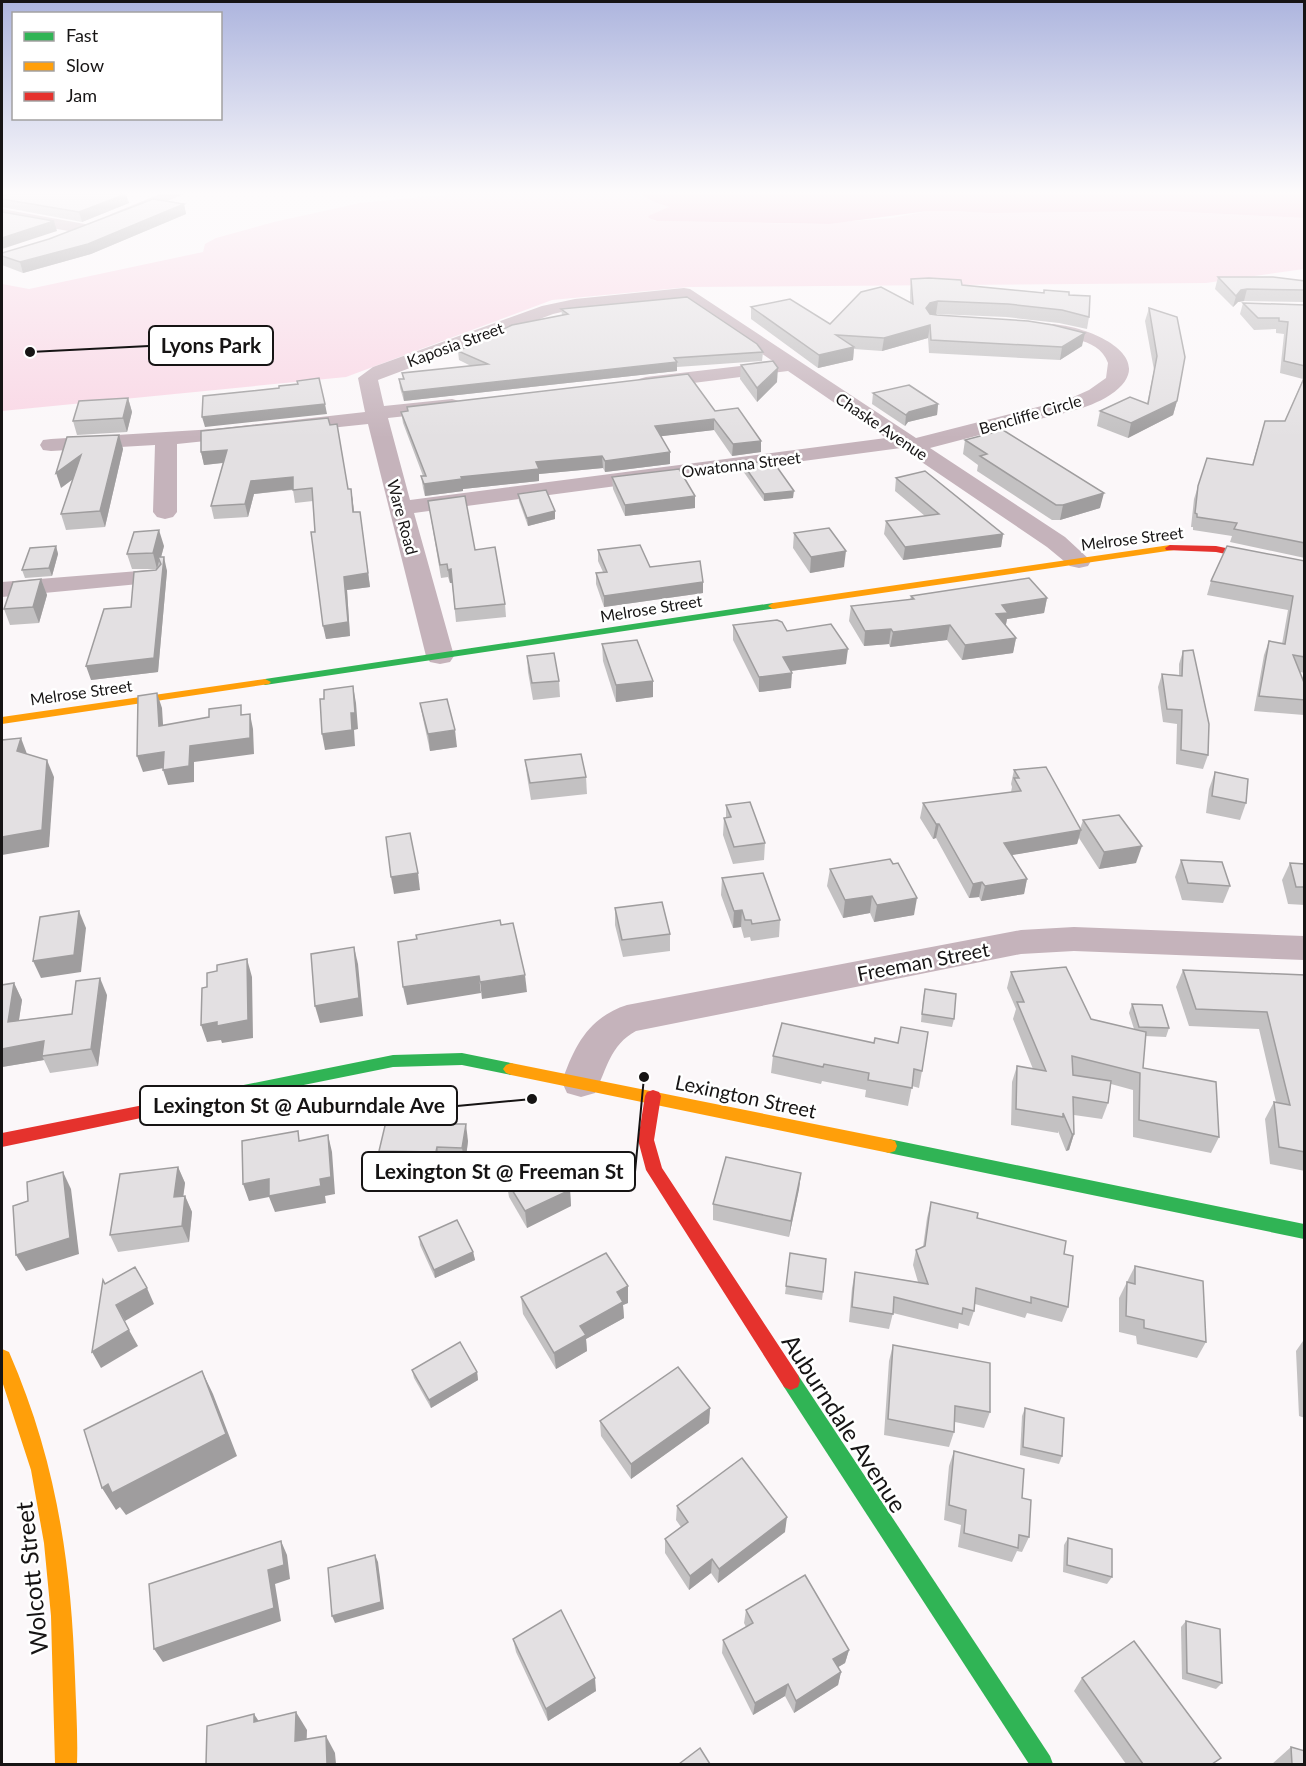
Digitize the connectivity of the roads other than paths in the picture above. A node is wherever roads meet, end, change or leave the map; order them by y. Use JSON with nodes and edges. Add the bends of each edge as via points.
{"nodes":[{"id":1,"x":684,"y":292,"type":"joint"},
{"id":2,"x":1024,"y":328,"type":"edge"},
{"id":3,"x":790,"y":365,"type":"junction"},
{"id":4,"x":368,"y":378,"type":"joint"},
{"id":5,"x":623,"y":385,"type":"edge"},
{"id":6,"x":469,"y":403,"type":"edge"},
{"id":7,"x":376,"y":415,"type":"junction"},
{"id":8,"x":166,"y":438,"type":"junction"},
{"id":9,"x":907,"y":443,"type":"junction"},
{"id":10,"x":51,"y":445,"type":"dead end"},
{"id":11,"x":401,"y":508,"type":"junction"},
{"id":12,"x":165,"y":512,"type":"dead end"},
{"id":13,"x":1079,"y":561,"type":"junction"},
{"id":14,"x":1305,"y":567,"type":"edge"},
{"id":15,"x":152,"y":578,"type":"edge"},
{"id":16,"x":2,"y":590,"type":"edge"},
{"id":17,"x":440,"y":656,"type":"junction"},
{"id":18,"x":2,"y":721,"type":"edge"},
{"id":19,"x":1305,"y":948,"type":"edge"},
{"id":20,"x":581,"y":1082,"type":"junction"},
{"id":21,"x":653,"y":1096,"type":"junction"},
{"id":22,"x":2,"y":1140,"type":"edge"},
{"id":23,"x":1305,"y":1232,"type":"edge"},
{"id":24,"x":2,"y":1358,"type":"edge"},
{"id":25,"x":66,"y":1764,"type":"edge"},
{"id":26,"x":1042,"y":1764,"type":"edge"}],
"edges":[{"from":1,"to":3,"type":"street","name":"Chaske Avenue"},
{"from":1,"to":4,"type":"street","name":"Kaposia Street","via":[[556,308]]},
{"from":2,"to":9,"type":"street","name":"Bencliffe Circle","via":[[1064,332],[1097,342],[1117,358],[1117,375],[1107,388],[1074,403]]},
{"from":3,"to":5,"type":"street"},
{"from":3,"to":9,"type":"street","name":"Chaske Avenue"},
{"from":4,"to":7,"type":"street","name":"Ware Road"},
{"from":6,"to":7,"type":"street"},
{"from":7,"to":8,"type":"street"},
{"from":7,"to":11,"type":"street","name":"Ware Road"},
{"from":8,"to":10,"type":"street"},
{"from":8,"to":12,"type":"street"},
{"from":9,"to":11,"type":"street","name":"Owatonna Street"},
{"from":9,"to":13,"type":"street","name":"Chaske Avenue"},
{"from":11,"to":17,"type":"street","name":"Ware Road"},
{"from":13,"to":14,"type":"street","name":"Melrose Street","via":[[1184,547],[1215,549]]},
{"from":13,"to":17,"type":"street","name":"Melrose Street"},
{"from":15,"to":16,"type":"street"},
{"from":17,"to":18,"type":"street","name":"Melrose Street"},
{"from":19,"to":20,"type":"street","name":"Freeman Street","via":[[1074,939],[1011,944],[627,1019],[613,1025],[597,1041]]},
{"from":20,"to":21,"type":"street","name":"Lexington Street"},
{"from":20,"to":22,"type":"street","name":"Lexington Street","via":[[462,1059],[415,1059]]},
{"from":21,"to":23,"type":"street","name":"Lexington Street"},
{"from":21,"to":26,"type":"street","name":"Auburndale Avenue","via":[[644,1141],[660,1182]]},
{"from":24,"to":25,"type":"street","name":"Wolcott Street","via":[[41,1470],[49,1511],[61,1608]]}]}
